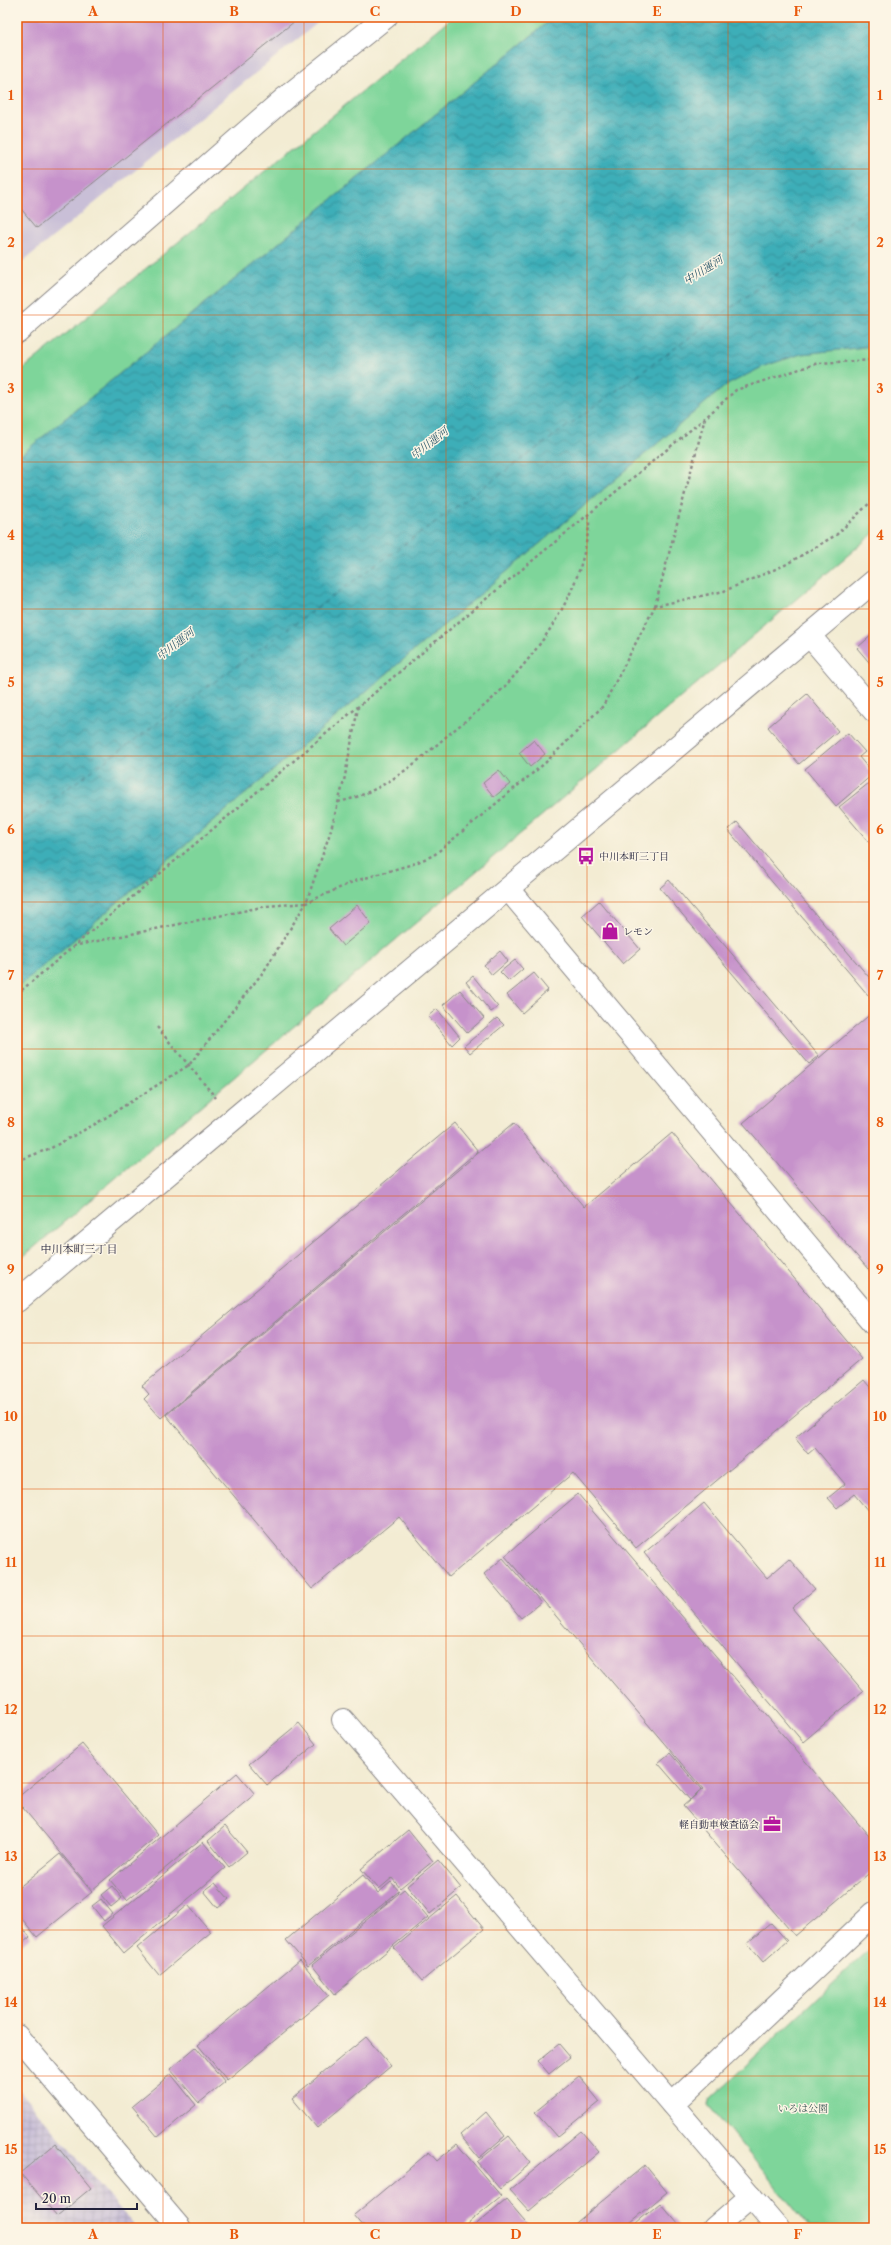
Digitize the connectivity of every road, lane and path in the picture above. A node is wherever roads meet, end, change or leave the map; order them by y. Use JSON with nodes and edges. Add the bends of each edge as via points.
{"nodes":[{"id":1,"x":386,"y":17,"type":"edge"},
{"id":2,"x":17,"y":332,"type":"edge"},
{"id":3,"x":874,"y":360,"type":"edge"},
{"id":4,"x":706,"y":418,"type":"junction"},
{"id":5,"x":874,"y":499,"type":"edge"},
{"id":6,"x":588,"y":515,"type":"junction"},
{"id":7,"x":874,"y":580,"type":"edge"},
{"id":8,"x":655,"y":606,"type":"junction"},
{"id":9,"x":809,"y":635,"type":"junction"},
{"id":10,"x":358,"y":707,"type":"junction"},
{"id":11,"x":874,"y":711,"type":"edge"},
{"id":12,"x":338,"y":802,"type":"junction"},
{"id":13,"x":508,"y":889,"type":"junction"},
{"id":14,"x":306,"y":903,"type":"junction"},
{"id":15,"x":73,"y":947,"type":"junction"},
{"id":16,"x":17,"y":994,"type":"edge"},
{"id":17,"x":157,"y":1027,"type":"dead end"},
{"id":18,"x":189,"y":1065,"type":"junction"},
{"id":19,"x":232,"y":1118,"type":"junction"},
{"id":20,"x":18,"y":1160,"type":"edge"},
{"id":21,"x":17,"y":1174,"type":"edge"},
{"id":22,"x":17,"y":1301,"type":"edge"},
{"id":23,"x":874,"y":1324,"type":"edge"},
{"id":24,"x":343,"y":1720,"type":"dead end"},
{"id":25,"x":874,"y":1913,"type":"edge"},
{"id":26,"x":17,"y":2036,"type":"edge"},
{"id":27,"x":672,"y":2104,"type":"junction"},
{"id":28,"x":751,"y":2196,"type":"junction"},
{"id":29,"x":180,"y":2228,"type":"edge"},
{"id":30,"x":714,"y":2228,"type":"edge"},
{"id":31,"x":778,"y":2228,"type":"edge"}],
"edges":[{"from":1,"to":2,"type":"street","via":[[285,98]]},
{"from":3,"to":4,"type":"path","via":[[818,363],[736,390]]},
{"from":4,"to":6,"type":"path"},
{"from":4,"to":8,"type":"path"},
{"from":5,"to":8,"type":"path","via":[[836,535],[785,566],[724,591]]},
{"from":6,"to":10,"type":"path"},
{"from":6,"to":12,"type":"path","via":[[590,522],[582,561],[564,605],[540,645],[505,686],[413,765],[386,784],[359,798]]},
{"from":7,"to":9,"type":"street"},
{"from":8,"to":14,"type":"path","via":[[603,706],[545,763],[434,855],[355,881]]},
{"from":9,"to":11,"type":"street"},
{"from":9,"to":13,"type":"street"},
{"from":10,"to":12,"type":"path"},
{"from":10,"to":15,"type":"path"},
{"from":12,"to":14,"type":"path"},
{"from":13,"to":19,"type":"street"},
{"from":13,"to":23,"type":"street"},
{"from":14,"to":15,"type":"path","via":[[267,906]]},
{"from":14,"to":18,"type":"path","via":[[264,971]]},
{"from":15,"to":16,"type":"path"},
{"from":17,"to":18,"type":"path"},
{"from":18,"to":19,"type":"path"},
{"from":18,"to":20,"type":"path","via":[[51,1148]]},
{"from":19,"to":22,"type":"street"},
{"from":20,"to":21,"type":"path"},
{"from":24,"to":27,"type":"street"},
{"from":25,"to":27,"type":"street"},
{"from":26,"to":29,"type":"street"},
{"from":27,"to":28,"type":"street"},
{"from":28,"to":30,"type":"street"},
{"from":28,"to":31,"type":"street"}]}
